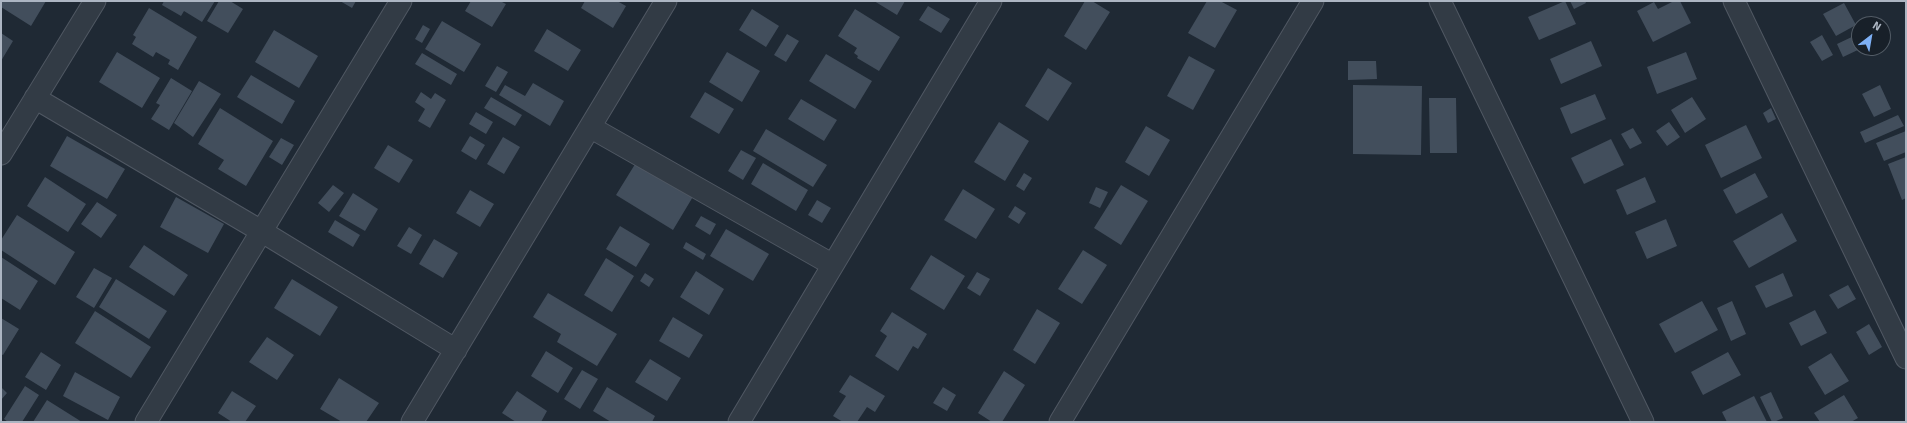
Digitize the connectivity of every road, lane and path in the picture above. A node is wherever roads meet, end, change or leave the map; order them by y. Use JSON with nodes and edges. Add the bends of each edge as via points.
{"nodes":[{"id":1,"x":94,"y":1,"type":"edge"},
{"id":2,"x":401,"y":1,"type":"edge"},
{"id":3,"x":666,"y":1,"type":"edge"},
{"id":4,"x":991,"y":1,"type":"edge"},
{"id":5,"x":1312,"y":1,"type":"edge"},
{"id":6,"x":1440,"y":1,"type":"edge"},
{"id":7,"x":1734,"y":1,"type":"edge"},
{"id":8,"x":35,"y":98,"type":"junction"},
{"id":9,"x":590,"y":127,"type":"junction"},
{"id":10,"x":1,"y":154,"type":"edge"},
{"id":11,"x":261,"y":231,"type":"junction"},
{"id":12,"x":833,"y":265,"type":"junction"},
{"id":13,"x":1900,"y":331,"type":"edge"},
{"id":14,"x":456,"y":350,"type":"junction"},
{"id":15,"x":1906,"y":358,"type":"edge"},
{"id":16,"x":146,"y":422,"type":"edge"},
{"id":17,"x":412,"y":422,"type":"edge"},
{"id":18,"x":739,"y":422,"type":"edge"},
{"id":19,"x":1060,"y":422,"type":"edge"},
{"id":20,"x":1643,"y":422,"type":"edge"}],
"edges":[{"from":1,"to":8,"type":"street"},
{"from":2,"to":11,"type":"street"},
{"from":3,"to":9,"type":"street"},
{"from":4,"to":12,"type":"street"},
{"from":5,"to":19,"type":"street"},
{"from":6,"to":20,"type":"street"},
{"from":7,"to":13,"type":"street"},
{"from":8,"to":10,"type":"street"},
{"from":8,"to":11,"type":"street"},
{"from":9,"to":12,"type":"street"},
{"from":9,"to":14,"type":"street"},
{"from":11,"to":14,"type":"street"},
{"from":11,"to":16,"type":"street"},
{"from":12,"to":18,"type":"street"},
{"from":13,"to":15,"type":"street"},
{"from":14,"to":17,"type":"street"}]}
